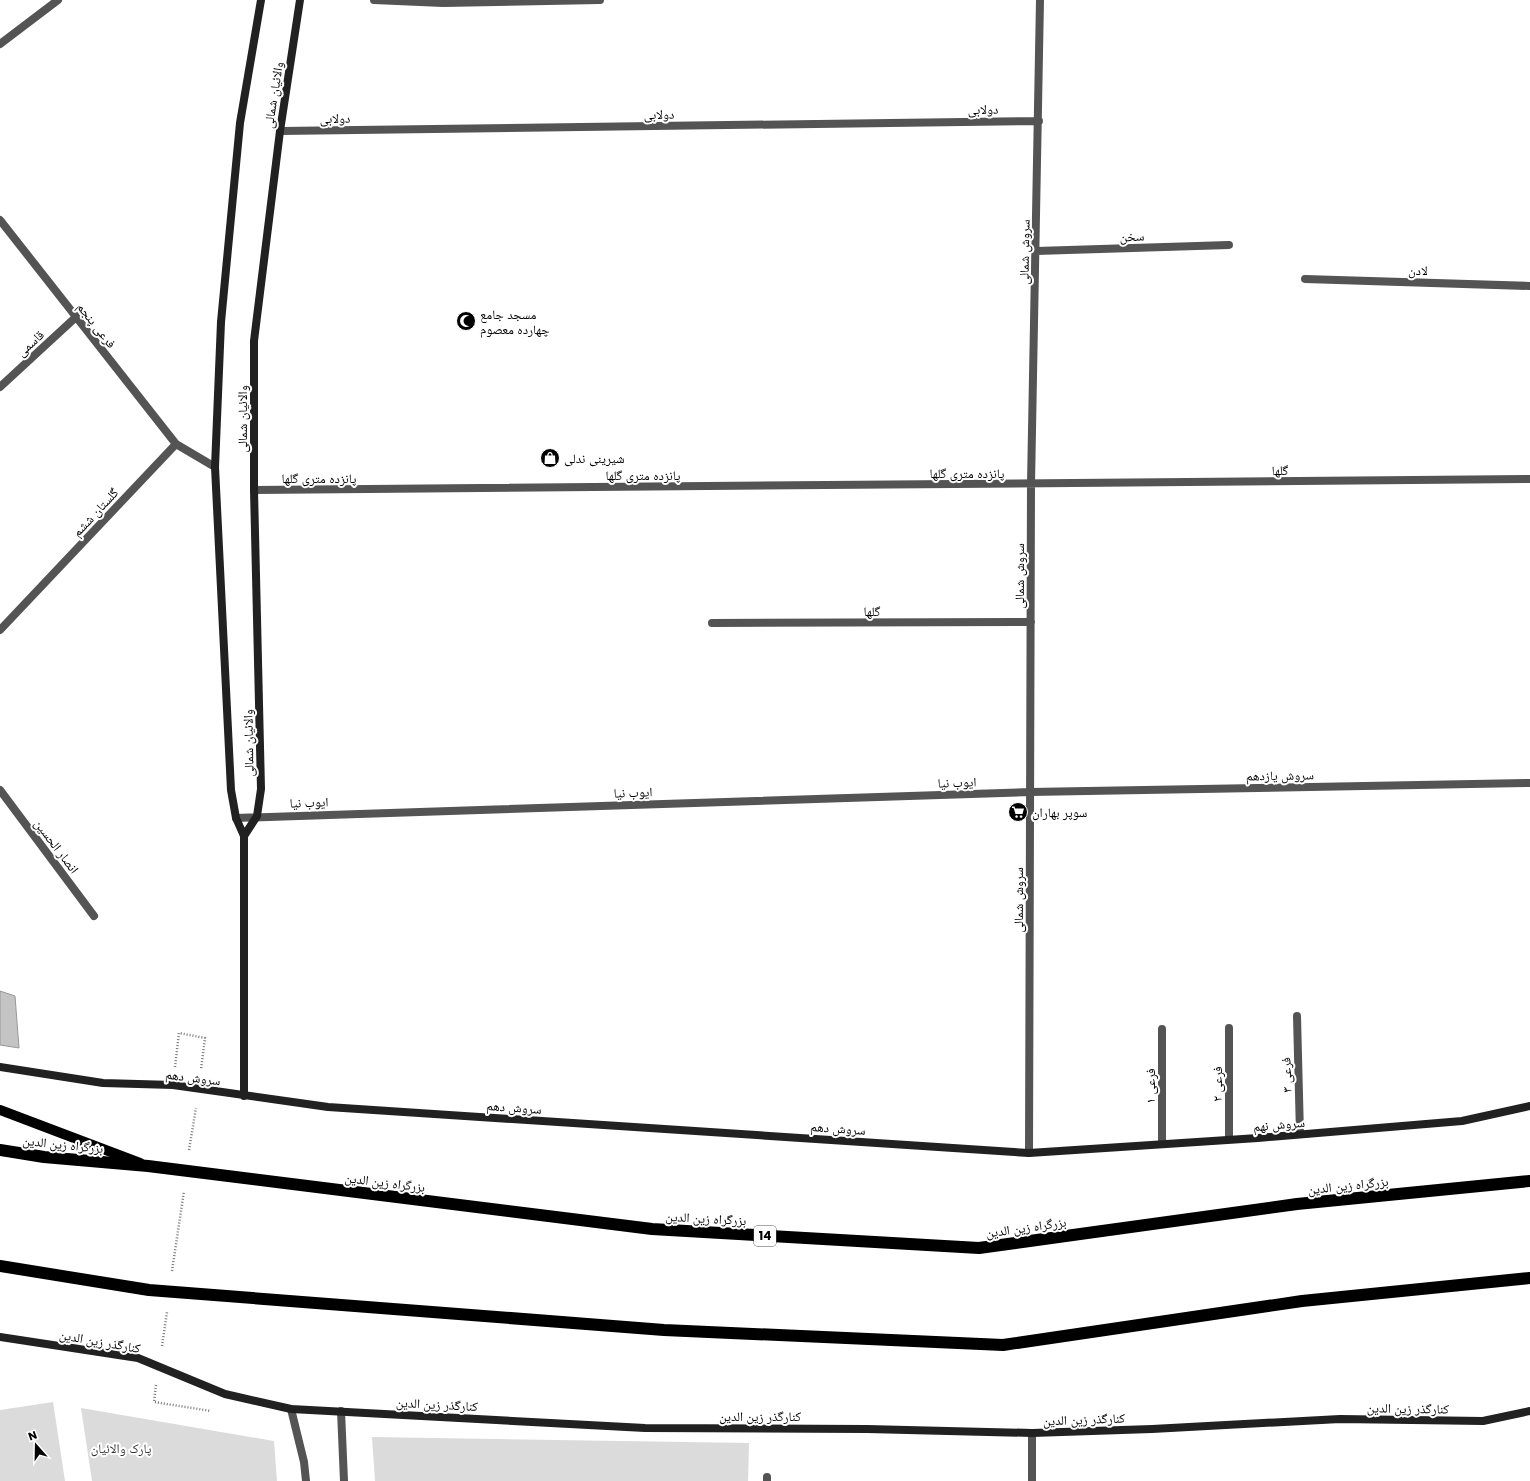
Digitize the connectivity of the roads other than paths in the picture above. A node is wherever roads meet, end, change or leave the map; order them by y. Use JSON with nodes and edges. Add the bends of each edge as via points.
{"nodes":[{"id":1,"x":58,"y":0,"type":"edge"},
{"id":2,"x":261,"y":0,"type":"edge"},
{"id":3,"x":300,"y":0,"type":"edge"},
{"id":4,"x":374,"y":0,"type":"edge"},
{"id":5,"x":600,"y":0,"type":"edge"},
{"id":6,"x":1040,"y":0,"type":"edge"},
{"id":7,"x":443,"y":2,"type":"edge"},
{"id":8,"x":0,"y":44,"type":"edge"},
{"id":9,"x":1039,"y":121,"type":"junction"},
{"id":10,"x":280,"y":131,"type":"junction"},
{"id":11,"x":0,"y":220,"type":"edge"},
{"id":12,"x":1230,"y":245,"type":"dead end"},
{"id":13,"x":1036,"y":251,"type":"junction"},
{"id":14,"x":1305,"y":279,"type":"dead end"},
{"id":15,"x":1530,"y":286,"type":"edge"},
{"id":16,"x":76,"y":317,"type":"junction"},
{"id":17,"x":0,"y":387,"type":"edge"},
{"id":18,"x":176,"y":444,"type":"junction"},
{"id":19,"x":215,"y":467,"type":"junction"},
{"id":20,"x":1530,"y":479,"type":"edge"},
{"id":21,"x":1031,"y":484,"type":"junction"},
{"id":22,"x":254,"y":490,"type":"junction"},
{"id":23,"x":1031,"y":622,"type":"junction"},
{"id":24,"x":712,"y":624,"type":"dead end"},
{"id":25,"x":0,"y":630,"type":"edge"},
{"id":26,"x":1530,"y":783,"type":"edge"},
{"id":27,"x":0,"y":790,"type":"edge"},
{"id":28,"x":1030,"y":792,"type":"junction"},
{"id":29,"x":257,"y":816,"type":"junction"},
{"id":30,"x":236,"y":818,"type":"junction"},
{"id":31,"x":244,"y":836,"type":"junction"},
{"id":32,"x":94,"y":916,"type":"dead end"},
{"id":33,"x":1297,"y":1016,"type":"dead end"},
{"id":34,"x":1228,"y":1028,"type":"dead end"},
{"id":35,"x":1162,"y":1029,"type":"dead end"},
{"id":36,"x":0,"y":1067,"type":"edge"},
{"id":37,"x":244,"y":1096,"type":"junction"},
{"id":38,"x":1530,"y":1106,"type":"edge"},
{"id":39,"x":0,"y":1110,"type":"edge"},
{"id":40,"x":1300,"y":1134,"type":"junction"},
{"id":41,"x":1229,"y":1140,"type":"junction"},
{"id":42,"x":1162,"y":1144,"type":"junction"},
{"id":43,"x":0,"y":1150,"type":"edge"},
{"id":44,"x":1029,"y":1153,"type":"junction"},
{"id":45,"x":148,"y":1166,"type":"junction"},
{"id":46,"x":1530,"y":1181,"type":"edge"},
{"id":47,"x":0,"y":1266,"type":"edge"},
{"id":48,"x":1530,"y":1278,"type":"edge"},
{"id":49,"x":0,"y":1337,"type":"edge"},
{"id":50,"x":291,"y":1409,"type":"junction"},
{"id":51,"x":341,"y":1411,"type":"junction"},
{"id":52,"x":1530,"y":1411,"type":"edge"},
{"id":53,"x":1032,"y":1433,"type":"junction"},
{"id":54,"x":306,"y":1481,"type":"edge"},
{"id":55,"x":344,"y":1481,"type":"edge"},
{"id":56,"x":1032,"y":1481,"type":"edge"}],
"edges":[{"from":1,"to":8,"type":"street"},
{"from":2,"to":19,"type":"main road","name":"والائیان شمالی","via":[[240,123],[221,322]]},
{"from":3,"to":10,"type":"main road","name":"والائیان شمالی"},
{"from":4,"to":7,"type":"street"},
{"from":5,"to":7,"type":"street"},
{"from":6,"to":9,"type":"street","name":"سروش شمالی"},
{"from":9,"to":10,"type":"street","name":"دولابی"},
{"from":9,"to":13,"type":"street","name":"سروش شمالی"},
{"from":10,"to":22,"type":"main road","name":"والائیان شمالی","via":[[254,341]]},
{"from":11,"to":16,"type":"street","name":"فرعی پنجم"},
{"from":12,"to":13,"type":"street","name":"سخن"},
{"from":13,"to":21,"type":"street","name":"سروش شمالی"},
{"from":14,"to":15,"type":"street","name":"لادن"},
{"from":16,"to":17,"type":"street","name":"قاسمی"},
{"from":16,"to":18,"type":"street","name":"فرعی پنجم"},
{"from":18,"to":19,"type":"street"},
{"from":18,"to":25,"type":"street","name":"گلستان ششم"},
{"from":19,"to":30,"type":"main road","name":"والائیان شمالی","via":[[231,790]]},
{"from":20,"to":21,"type":"street","name":"گلها"},
{"from":21,"to":22,"type":"street","name":"پانزده متری گلها"},
{"from":21,"to":23,"type":"street","name":"سروش شمالی"},
{"from":22,"to":29,"type":"main road","name":"والائیان شمالی","via":[[261,789]]},
{"from":23,"to":24,"type":"street","name":"گلها"},
{"from":23,"to":28,"type":"street","name":"سروش شمالی"},
{"from":26,"to":28,"type":"street","name":"سروش یازدهم"},
{"from":27,"to":32,"type":"street","name":"انصار الحسین"},
{"from":28,"to":29,"type":"street","name":"ایوب نیا"},
{"from":28,"to":44,"type":"street","name":"سروش شمالی"},
{"from":29,"to":30,"type":"street","name":"ایوب نیا"},
{"from":29,"to":31,"type":"main road","name":"والائیان شمالی"},
{"from":30,"to":31,"type":"main road","name":"والائیان شمالی"},
{"from":31,"to":37,"type":"main road","name":"والائیان شمالی"},
{"from":33,"to":40,"type":"street","name":"فرعی ۳"},
{"from":34,"to":41,"type":"street","name":"فرعی ۲"},
{"from":35,"to":42,"type":"street","name":"فرعی ۱"},
{"from":36,"to":37,"type":"main road","name":"سروش دهم","via":[[103,1083],[173,1086]]},
{"from":37,"to":44,"type":"main road","name":"سروش دهم","via":[[328,1108]]},
{"from":38,"to":40,"type":"main road","name":"سروش نهم","via":[[1462,1121]]},
{"from":39,"to":45,"type":"main road"},
{"from":40,"to":41,"type":"main road","name":"سروش نهم"},
{"from":41,"to":42,"type":"main road","name":"سروش نهم"},
{"from":42,"to":44,"type":"main road","name":"سروش نهم"},
{"from":43,"to":45,"type":"highway","name":"بزرگراه زین الدین","number":"14","via":[[44,1157]]},
{"from":45,"to":46,"type":"highway","name":"بزرگراه زین الدین","number":"14","via":[[652,1229],[979,1248],[1297,1204]]},
{"from":47,"to":48,"type":"highway","via":[[149,1290],[664,1330],[1003,1345],[1302,1301]]},
{"from":49,"to":50,"type":"main road","name":"کنارگذر زین الدین","via":[[138,1358],[225,1394]]},
{"from":50,"to":51,"type":"main road","name":"کنارگذر زین الدین"},
{"from":50,"to":54,"type":"street"},
{"from":51,"to":53,"type":"main road","name":"کنارگذر زین الدین","via":[[645,1428]]},
{"from":51,"to":55,"type":"street"},
{"from":52,"to":53,"type":"main road","name":"کنارگذر زین الدین","via":[[1483,1421],[1340,1419]]},
{"from":53,"to":56,"type":"street"}]}
